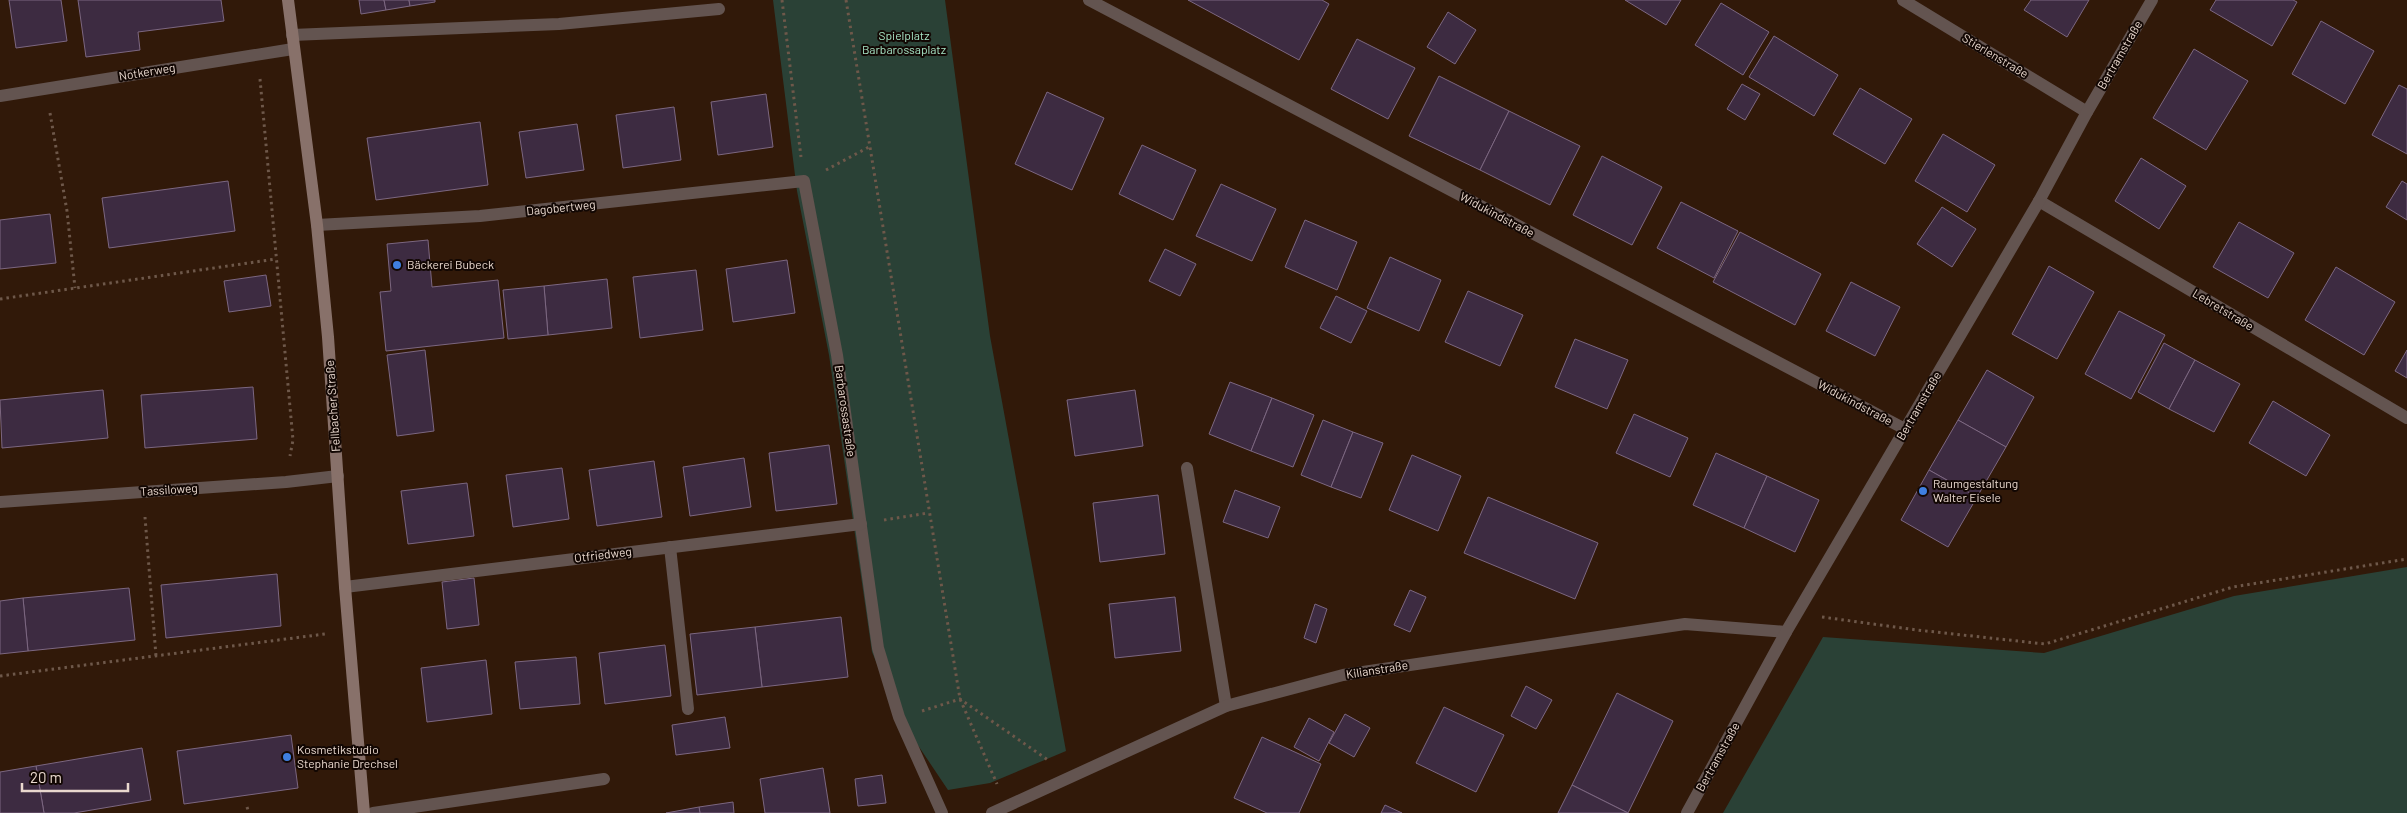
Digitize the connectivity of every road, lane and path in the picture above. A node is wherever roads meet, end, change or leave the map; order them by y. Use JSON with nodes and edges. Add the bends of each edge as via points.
{"nodes":[{"id":1,"x":288,"y":0,"type":"edge"},
{"id":2,"x":782,"y":0,"type":"edge"},
{"id":3,"x":846,"y":0,"type":"edge"},
{"id":4,"x":1089,"y":0,"type":"edge"},
{"id":5,"x":1903,"y":0,"type":"edge"},
{"id":6,"x":2152,"y":0,"type":"edge"},
{"id":7,"x":719,"y":9,"type":"dead end"},
{"id":8,"x":292,"y":35,"type":"junction"},
{"id":9,"x":294,"y":49,"type":"junction"},
{"id":10,"x":250,"y":80,"type":"dead end"},
{"id":11,"x":0,"y":96,"type":"edge"},
{"id":12,"x":49,"y":104,"type":"dead end"},
{"id":13,"x":2087,"y":112,"type":"junction"},
{"id":14,"x":869,"y":147,"type":"junction"},
{"id":15,"x":804,"y":181,"type":"junction"},
{"id":16,"x":2039,"y":201,"type":"junction"},
{"id":17,"x":317,"y":225,"type":"junction"},
{"id":18,"x":276,"y":259,"type":"junction"},
{"id":19,"x":75,"y":288,"type":"junction"},
{"id":20,"x":0,"y":299,"type":"edge"},
{"id":21,"x":2407,"y":418,"type":"edge"},
{"id":22,"x":1905,"y":429,"type":"junction"},
{"id":23,"x":1187,"y":468,"type":"dead end"},
{"id":24,"x":338,"y":476,"type":"junction"},
{"id":25,"x":286,"y":482,"type":"junction"},
{"id":26,"x":143,"y":492,"type":"junction"},
{"id":27,"x":0,"y":502,"type":"edge"},
{"id":28,"x":928,"y":513,"type":"junction"},
{"id":29,"x":861,"y":524,"type":"junction"},
{"id":30,"x":670,"y":547,"type":"junction"},
{"id":31,"x":2407,"y":559,"type":"edge"},
{"id":32,"x":345,"y":587,"type":"junction"},
{"id":33,"x":1797,"y":613,"type":"junction"},
{"id":34,"x":348,"y":631,"type":"junction"},
{"id":35,"x":1786,"y":632,"type":"junction"},
{"id":36,"x":156,"y":656,"type":"junction"},
{"id":37,"x":0,"y":676,"type":"edge"},
{"id":38,"x":960,"y":699,"type":"junction"},
{"id":39,"x":1226,"y":706,"type":"junction"},
{"id":40,"x":688,"y":709,"type":"dead end"},
{"id":41,"x":899,"y":717,"type":"junction"},
{"id":42,"x":1071,"y":776,"type":"junction"},
{"id":43,"x":604,"y":779,"type":"dead end"},
{"id":44,"x":1007,"y":805,"type":"junction"},
{"id":45,"x":247,"y":807,"type":"dead end"},
{"id":46,"x":249,"y":813,"type":"edge"},
{"id":47,"x":364,"y":813,"type":"edge"},
{"id":48,"x":373,"y":813,"type":"edge"},
{"id":49,"x":942,"y":813,"type":"edge"},
{"id":50,"x":992,"y":813,"type":"edge"},
{"id":51,"x":1687,"y":813,"type":"edge"}],
"edges":[{"from":1,"to":8,"type":"street","name":"Fellbacher Straße"},
{"from":2,"to":15,"type":"path"},
{"from":3,"to":14,"type":"path"},
{"from":4,"to":22,"type":"street","name":"Widukindstraße"},
{"from":5,"to":13,"type":"street","name":"Stierlenstraße"},
{"from":6,"to":13,"type":"street","name":"Bertramstraße"},
{"from":7,"to":8,"type":"street","via":[[558,24]]},
{"from":8,"to":9,"type":"street","name":"Fellbacher Straße"},
{"from":9,"to":11,"type":"street","name":"Notkerweg"},
{"from":9,"to":17,"type":"street","name":"Fellbacher Straße"},
{"from":10,"to":18,"type":"path","via":[[260,79]]},
{"from":12,"to":19,"type":"path","via":[[67,211]]},
{"from":13,"to":16,"type":"street","name":"Bertramstraße"},
{"from":14,"to":15,"type":"path"},
{"from":14,"to":28,"type":"path"},
{"from":15,"to":17,"type":"street","name":"Dagobertweg","via":[[480,216]]},
{"from":15,"to":29,"type":"street","name":"Barbarossastraße","via":[[837,355]]},
{"from":16,"to":21,"type":"street","name":"Lebretstraße"},
{"from":16,"to":22,"type":"street","name":"Bertramstraße"},
{"from":17,"to":24,"type":"street","name":"Fellbacher Straße"},
{"from":18,"to":19,"type":"path"},
{"from":18,"to":25,"type":"path","via":[[293,440]]},
{"from":19,"to":20,"type":"path"},
{"from":22,"to":33,"type":"street","name":"Bertramstraße"},
{"from":23,"to":39,"type":"street"},
{"from":24,"to":25,"type":"street","name":"Tassiloweg"},
{"from":24,"to":32,"type":"street","name":"Fellbacher Straße"},
{"from":25,"to":26,"type":"street","name":"Tassiloweg"},
{"from":26,"to":27,"type":"street","name":"Tassiloweg"},
{"from":26,"to":36,"type":"path"},
{"from":28,"to":29,"type":"path"},
{"from":28,"to":38,"type":"path"},
{"from":29,"to":30,"type":"street","name":"Otfriedweg"},
{"from":29,"to":41,"type":"street","name":"Barbarossastraße","via":[[878,648]]},
{"from":30,"to":32,"type":"street","name":"Otfriedweg"},
{"from":30,"to":40,"type":"street"},
{"from":31,"to":33,"type":"path","via":[[2233,587],[2045,644]]},
{"from":32,"to":34,"type":"street","name":"Fellbacher Straße"},
{"from":33,"to":35,"type":"street","name":"Bertramstraße"},
{"from":34,"to":36,"type":"path"},
{"from":34,"to":47,"type":"street","name":"Fellbacher Straße"},
{"from":35,"to":39,"type":"street","name":"Kilianstraße","via":[[1685,624],[1343,675]]},
{"from":35,"to":51,"type":"street","name":"Bertramstraße"},
{"from":36,"to":37,"type":"path"},
{"from":38,"to":41,"type":"path"},
{"from":38,"to":42,"type":"path"},
{"from":38,"to":44,"type":"path"},
{"from":39,"to":42,"type":"street","name":"Kilianstraße"},
{"from":41,"to":49,"type":"street","name":"Barbarossastraße"},
{"from":42,"to":44,"type":"street","name":"Kilianstraße"},
{"from":43,"to":48,"type":"street"},
{"from":44,"to":50,"type":"street","name":"Kilianstraße"},
{"from":45,"to":46,"type":"path"}]}
